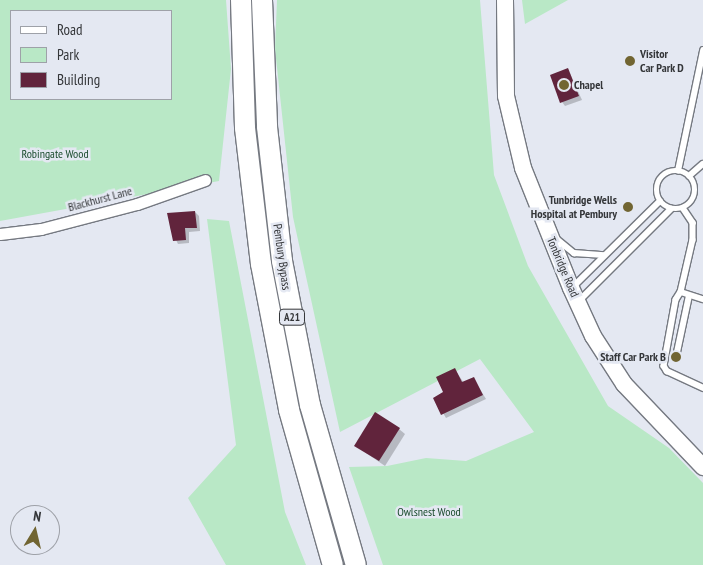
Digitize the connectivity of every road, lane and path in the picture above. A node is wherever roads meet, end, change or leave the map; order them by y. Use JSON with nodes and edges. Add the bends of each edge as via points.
{"nodes":[{"id":1,"x":241,"y":0,"type":"edge"},
{"id":2,"x":262,"y":0,"type":"edge"},
{"id":3,"x":505,"y":0,"type":"edge"},
{"id":4,"x":703,"y":51,"type":"edge"},
{"id":5,"x":703,"y":164,"type":"edge"},
{"id":6,"x":678,"y":171,"type":"junction"},
{"id":7,"x":689,"y":176,"type":"junction"},
{"id":8,"x":205,"y":180,"type":"dead end"},
{"id":9,"x":703,"y":188,"type":"edge"},
{"id":10,"x":696,"y":189,"type":"junction"},
{"id":11,"x":660,"y":201,"type":"junction"},
{"id":12,"x":671,"y":208,"type":"junction"},
{"id":13,"x":683,"y":208,"type":"junction"},
{"id":14,"x":546,"y":227,"type":"junction"},
{"id":15,"x":0,"y":234,"type":"edge"},
{"id":16,"x":604,"y":256,"type":"junction"},
{"id":17,"x":681,"y":292,"type":"junction"},
{"id":18,"x":575,"y":295,"type":"junction"},
{"id":19,"x":688,"y":296,"type":"junction"},
{"id":20,"x":703,"y":299,"type":"edge"},
{"id":21,"x":676,"y":357,"type":"dead end"},
{"id":22,"x":703,"y":388,"type":"edge"},
{"id":23,"x":703,"y":467,"type":"edge"},
{"id":24,"x":333,"y":565,"type":"edge"},
{"id":25,"x":356,"y":565,"type":"edge"}],
"edges":[{"from":1,"to":24,"type":"highway","name":"Pembury Bypass","number":"A21","via":[[245,128],[260,264],[290,410]]},
{"from":2,"to":25,"type":"highway","name":"Pembury Bypass","number":"A21","via":[[268,127],[282,261],[310,405]]},
{"from":3,"to":14,"type":"street","name":"Tonbridge Road","via":[[506,96],[523,168]]},
{"from":4,"to":6,"type":"lane"},
{"from":5,"to":7,"type":"lane"},
{"from":6,"to":7,"type":"lane"},
{"from":6,"to":11,"type":"lane","via":[[667,174],[659,182]]},
{"from":7,"to":10,"type":"lane"},
{"from":8,"to":15,"type":"street","name":"Blackhurst Lane","via":[[137,204],[41,229]]},
{"from":9,"to":10,"type":"lane"},
{"from":10,"to":13,"type":"lane","via":[[692,201]]},
{"from":11,"to":12,"type":"lane"},
{"from":11,"to":16,"type":"lane"},
{"from":12,"to":13,"type":"lane"},
{"from":12,"to":18,"type":"lane"},
{"from":13,"to":17,"type":"lane","via":[[693,223],[693,240]]},
{"from":14,"to":16,"type":"lane","via":[[574,253]]},
{"from":14,"to":18,"type":"street","name":"Tonbridge Road"},
{"from":16,"to":18,"type":"lane"},
{"from":17,"to":19,"type":"lane"},
{"from":17,"to":22,"type":"lane","via":[[676,300],[664,366],[667,371]]},
{"from":18,"to":23,"type":"street","name":"Tonbridge Road","via":[[598,344],[624,384]]},
{"from":19,"to":20,"type":"lane"},
{"from":19,"to":21,"type":"lane"}]}
